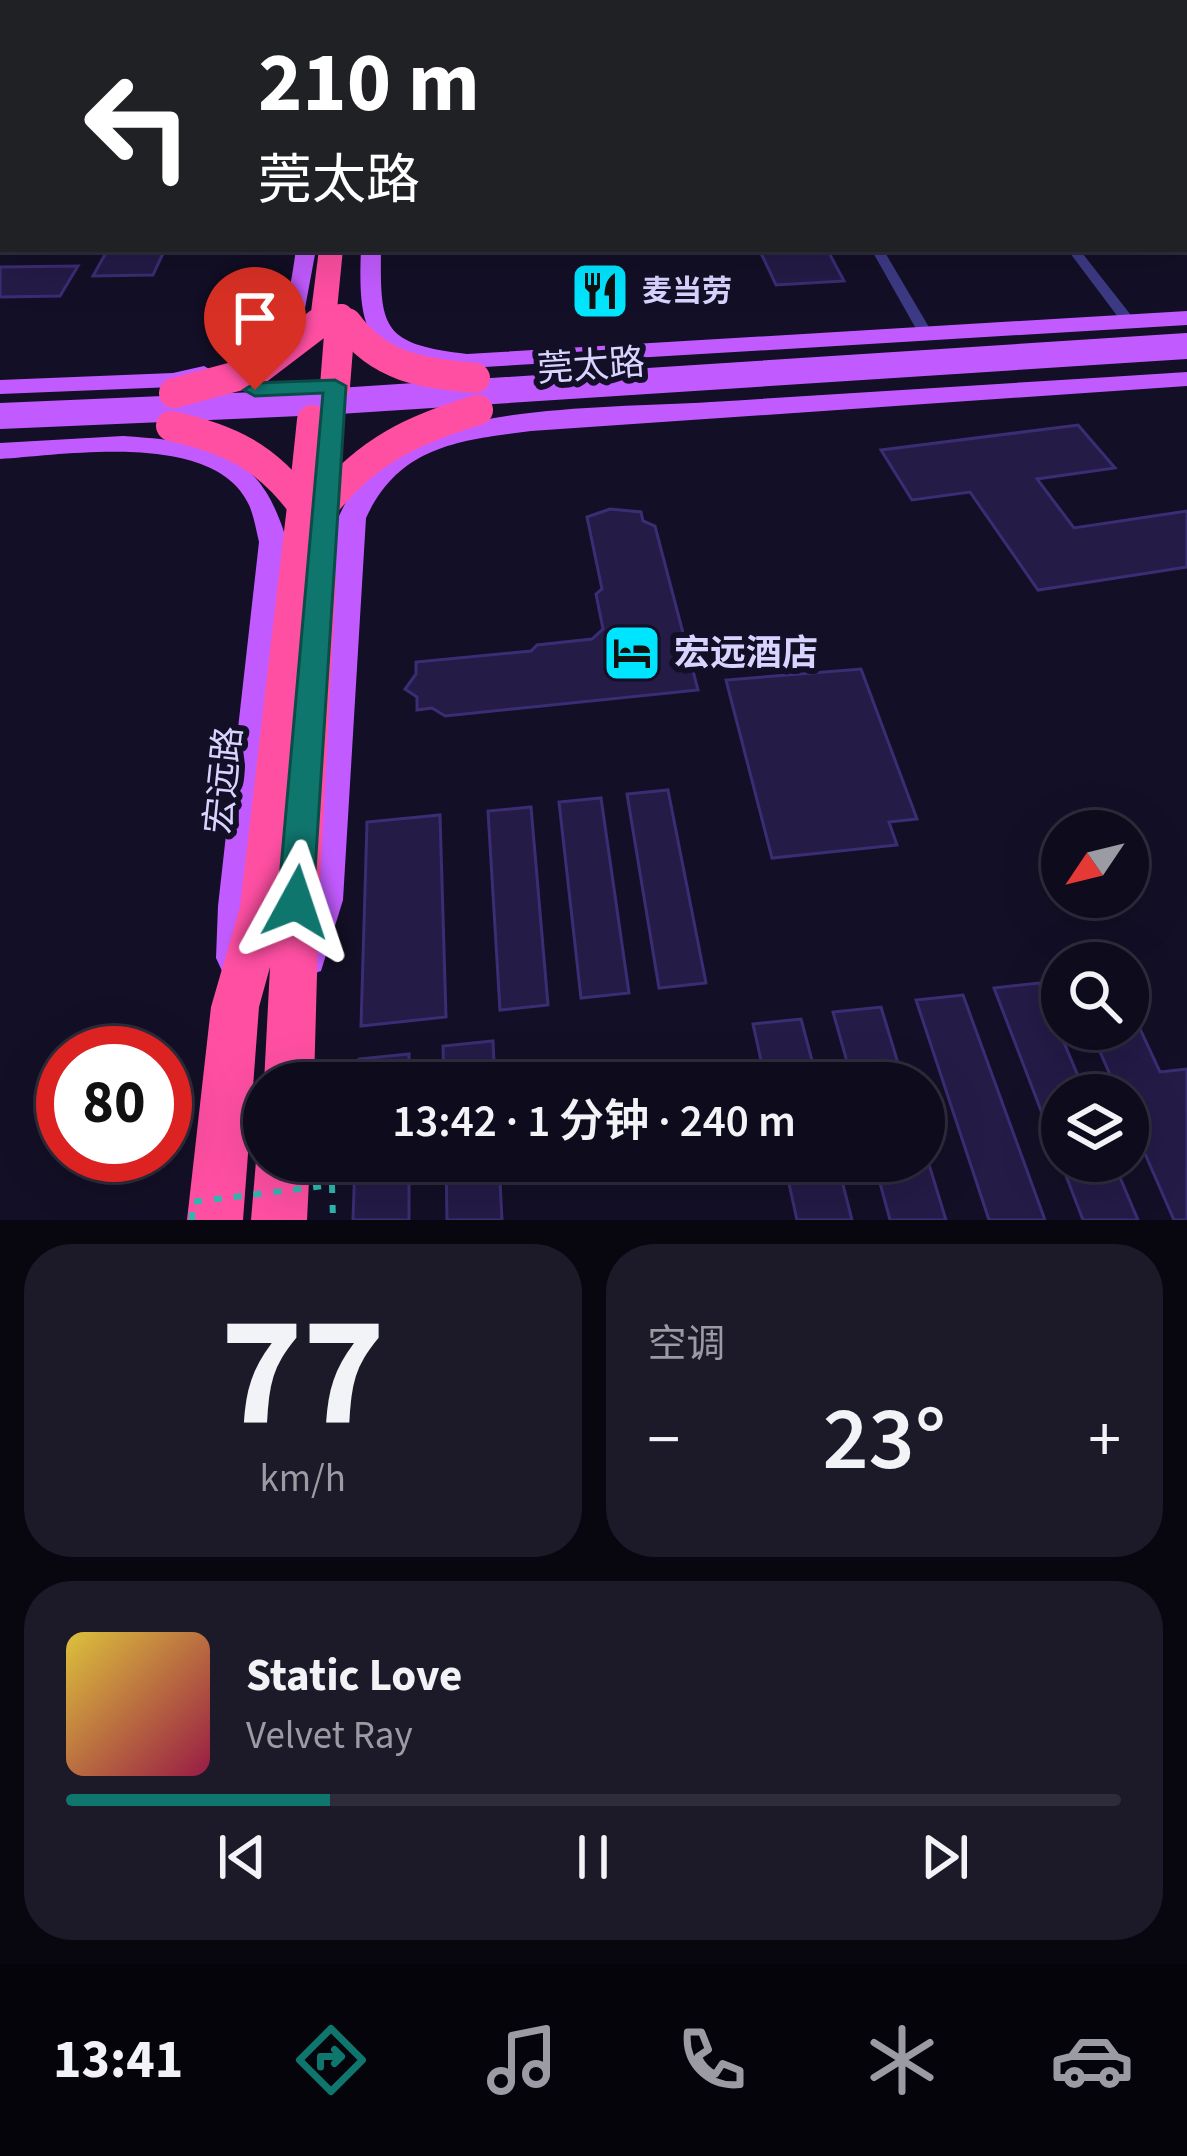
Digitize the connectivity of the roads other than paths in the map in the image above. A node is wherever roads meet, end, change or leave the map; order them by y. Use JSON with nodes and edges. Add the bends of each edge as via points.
{"nodes":[{"id":1,"x":306,"y":252,"type":"edge"},
{"id":2,"x":331,"y":252,"type":"edge"},
{"id":3,"x":345,"y":252,"type":"edge"},
{"id":4,"x":371,"y":252,"type":"edge"},
{"id":5,"x":879,"y":252,"type":"edge"},
{"id":6,"x":1075,"y":252,"type":"edge"},
{"id":7,"x":332,"y":318,"type":"junction"},
{"id":8,"x":1187,"y":319,"type":"edge"},
{"id":9,"x":1130,"y":322,"type":"junction"},
{"id":10,"x":1187,"y":332,"type":"edge"},
{"id":11,"x":926,"y":334,"type":"junction"},
{"id":12,"x":400,"y":344,"type":"junction"},
{"id":13,"x":1187,"y":346,"type":"edge"},
{"id":14,"x":255,"y":355,"type":"junction"},
{"id":15,"x":1187,"y":363,"type":"edge"},
{"id":16,"x":1187,"y":379,"type":"edge"},
{"id":17,"x":0,"y":387,"type":"edge"},
{"id":18,"x":174,"y":393,"type":"junction"},
{"id":19,"x":476,"y":394,"type":"junction"},
{"id":20,"x":0,"y":400,"type":"edge"},
{"id":21,"x":323,"y":403,"type":"junction"},
{"id":22,"x":0,"y":416,"type":"edge"},
{"id":23,"x":171,"y":426,"type":"junction"},
{"id":24,"x":0,"y":432,"type":"edge"},
{"id":25,"x":0,"y":451,"type":"edge"},
{"id":26,"x":225,"y":462,"type":"junction"},
{"id":27,"x":388,"y":464,"type":"junction"},
{"id":28,"x":314,"y":505,"type":"junction"},
{"id":29,"x":279,"y":904,"type":"junction"},
{"id":30,"x":296,"y":998,"type":"junction"},
{"id":31,"x":235,"y":1007,"type":"junction"},
{"id":32,"x":291,"y":1062,"type":"edge"},
{"id":33,"x":282,"y":1182,"type":"edge"},
{"id":34,"x":215,"y":1220,"type":"edge"},
{"id":35,"x":279,"y":1220,"type":"edge"}],
"edges":[{"from":1,"to":14,"type":"main road","via":[[295,318]]},
{"from":2,"to":7,"type":"highway"},
{"from":3,"to":7,"type":"highway"},
{"from":4,"to":12,"type":"main road","via":[[370,310],[379,331]]},
{"from":5,"to":11,"type":"street"},
{"from":6,"to":9,"type":"street"},
{"from":7,"to":18,"type":"highway","bridge":true,"via":[[270,368],[235,384]]},
{"from":7,"to":19,"type":"highway","bridge":true,"via":[[384,362]]},
{"from":7,"to":21,"type":"highway","name":"宏远路"},
{"from":8,"to":9,"type":"main road"},
{"from":9,"to":11,"type":"main road"},
{"from":10,"to":19,"type":"main road","name":"莞太路"},
{"from":11,"to":12,"type":"main road","via":[[516,360],[426,357]]},
{"from":12,"to":14,"type":"main road","via":[[329,336]]},
{"from":12,"to":27,"type":"main road","via":[[443,376],[448,398],[441,422]]},
{"from":13,"to":22,"type":"main road","bridge":true,"via":[[323,403]]},
{"from":14,"to":17,"type":"main road","via":[[173,380]]},
{"from":14,"to":26,"type":"main road","via":[[206,394],[199,418],[205,442]]},
{"from":15,"to":19,"type":"main road","name":"莞太路"},
{"from":16,"to":27,"type":"main road","via":[[577,418],[495,428]]},
{"from":18,"to":20,"type":"main road","name":"莞太路"},
{"from":18,"to":21,"type":"main road","name":"莞太路","bridge":true},
{"from":19,"to":21,"type":"main road","name":"莞太路","bridge":true},
{"from":19,"to":28,"type":"highway","bridge":true,"via":[[390,439]]},
{"from":21,"to":23,"type":"main road","name":"莞太路","bridge":true},
{"from":21,"to":28,"type":"highway","name":"宏远路","bridge":true},
{"from":23,"to":24,"type":"main road","name":"莞太路"},
{"from":23,"to":28,"type":"highway","bridge":true,"via":[[254,451]]},
{"from":25,"to":26,"type":"main road","via":[[146,446]]},
{"from":26,"to":27,"type":"main road","via":[[301,481]]},
{"from":26,"to":31,"type":"main road","via":[[252,482],[271,512],[273,542],[237,906]]},
{"from":27,"to":30,"type":"main road","via":[[352,518],[324,900]]},
{"from":28,"to":29,"type":"highway","name":"宏远路"},
{"from":29,"to":30,"type":"highway","name":"宏远路"},
{"from":29,"to":31,"type":"highway","name":"宏远路"},
{"from":30,"to":32,"type":"highway","name":"宏远路"},
{"from":31,"to":34,"type":"highway","name":"宏远路"},
{"from":33,"to":35,"type":"highway"}]}
